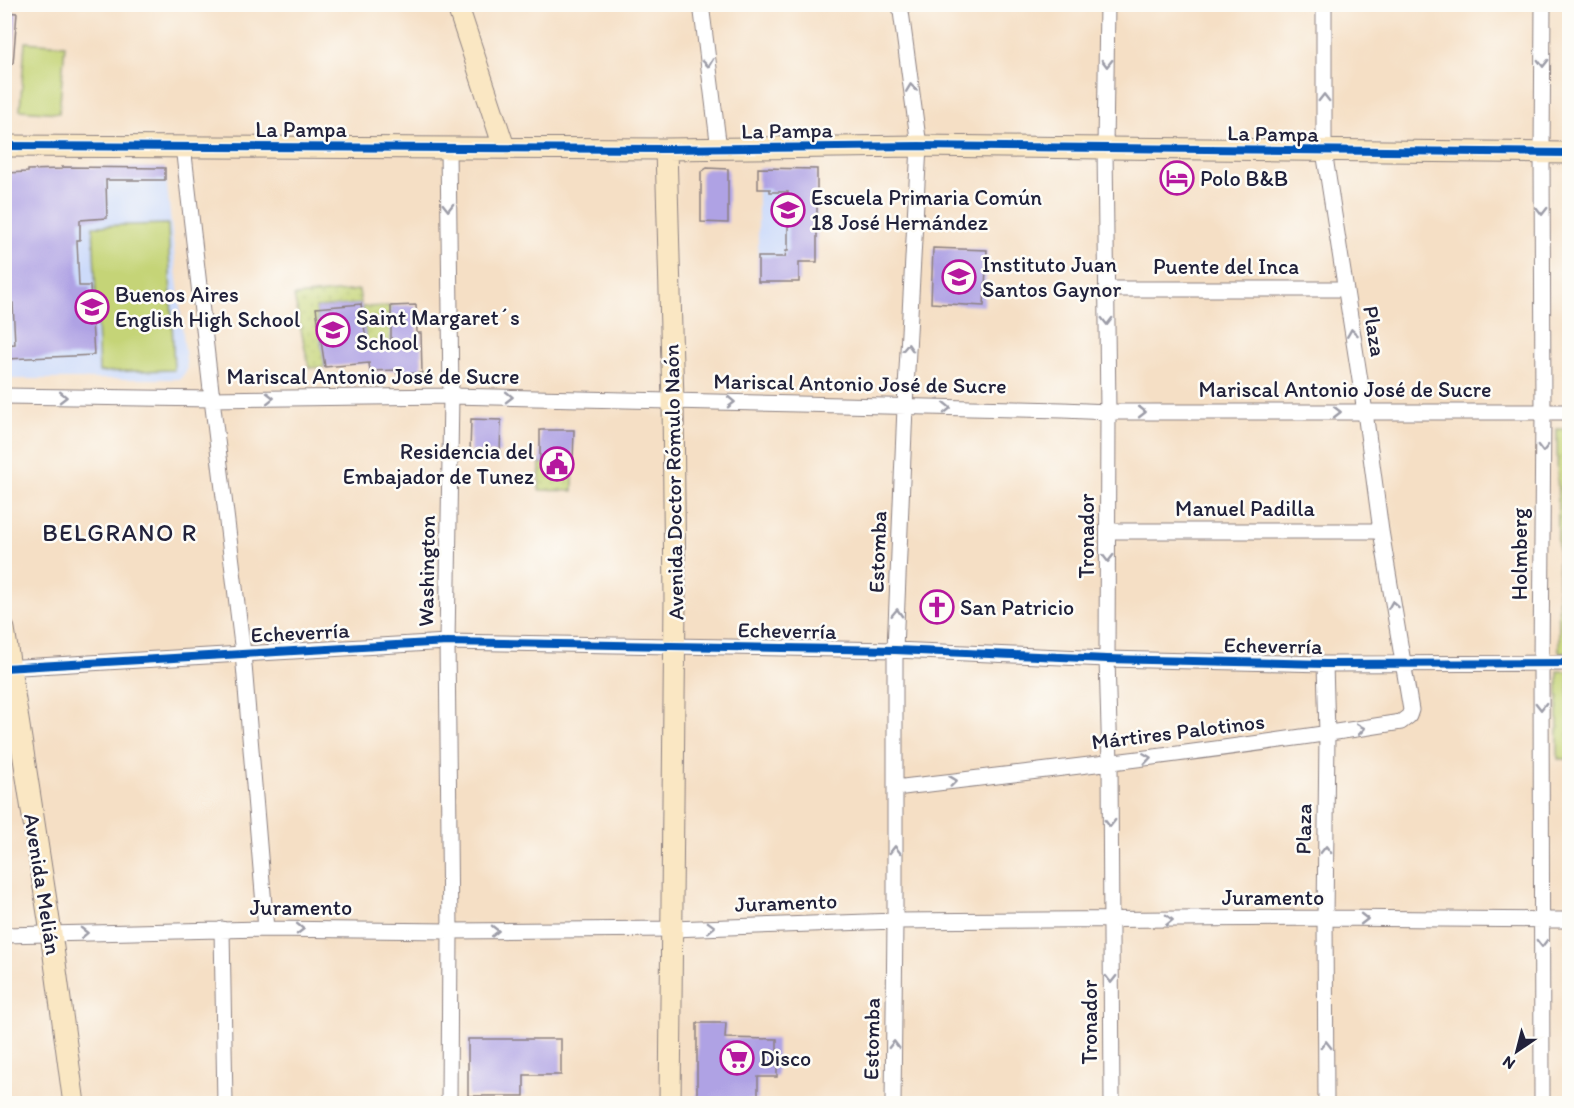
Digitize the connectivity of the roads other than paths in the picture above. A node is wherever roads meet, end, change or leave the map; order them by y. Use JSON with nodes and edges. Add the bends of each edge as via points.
{"nodes":[{"id":1,"x":457,"y":4,"type":"edge"},
{"id":2,"x":701,"y":4,"type":"edge"},
{"id":3,"x":900,"y":4,"type":"edge"},
{"id":4,"x":1107,"y":4,"type":"edge"},
{"id":5,"x":1324,"y":4,"type":"edge"},
{"id":6,"x":1543,"y":4,"type":"edge"},
{"id":7,"x":4,"y":146,"type":"edge"},
{"id":8,"x":183,"y":146,"type":"junction"},
{"id":9,"x":919,"y":146,"type":"junction"},
{"id":10,"x":504,"y":147,"type":"junction"},
{"id":11,"x":448,"y":148,"type":"junction"},
{"id":12,"x":1105,"y":148,"type":"junction"},
{"id":13,"x":666,"y":149,"type":"junction"},
{"id":14,"x":719,"y":149,"type":"junction"},
{"id":15,"x":1324,"y":151,"type":"junction"},
{"id":16,"x":1542,"y":152,"type":"junction"},
{"id":17,"x":1569,"y":153,"type":"edge"},
{"id":18,"x":1107,"y":289,"type":"junction"},
{"id":19,"x":1345,"y":289,"type":"junction"},
{"id":20,"x":4,"y":396,"type":"edge"},
{"id":21,"x":451,"y":396,"type":"junction"},
{"id":22,"x":212,"y":399,"type":"junction"},
{"id":23,"x":673,"y":401,"type":"junction"},
{"id":24,"x":905,"y":407,"type":"junction"},
{"id":25,"x":1365,"y":411,"type":"junction"},
{"id":26,"x":1108,"y":412,"type":"junction"},
{"id":27,"x":1543,"y":412,"type":"junction"},
{"id":28,"x":1569,"y":412,"type":"edge"},
{"id":29,"x":1108,"y":531,"type":"junction"},
{"id":30,"x":1381,"y":531,"type":"junction"},
{"id":31,"x":4,"y":629,"type":"edge"},
{"id":32,"x":447,"y":642,"type":"junction"},
{"id":33,"x":676,"y":646,"type":"junction"},
{"id":34,"x":895,"y":650,"type":"junction"},
{"id":35,"x":243,"y":653,"type":"junction"},
{"id":36,"x":1107,"y":659,"type":"junction"},
{"id":37,"x":1402,"y":663,"type":"junction"},
{"id":38,"x":1541,"y":663,"type":"junction"},
{"id":39,"x":1569,"y":663,"type":"edge"},
{"id":40,"x":1325,"y":664,"type":"junction"},
{"id":41,"x":7,"y":668,"type":"edge"},
{"id":42,"x":1327,"y":734,"type":"junction"},
{"id":43,"x":1110,"y":763,"type":"junction"},
{"id":44,"x":895,"y":788,"type":"junction"},
{"id":45,"x":1325,"y":918,"type":"junction"},
{"id":46,"x":1542,"y":920,"type":"junction"},
{"id":47,"x":1569,"y":920,"type":"edge"},
{"id":48,"x":895,"y":921,"type":"junction"},
{"id":49,"x":1110,"y":921,"type":"junction"},
{"id":50,"x":222,"y":929,"type":"junction"},
{"id":51,"x":266,"y":929,"type":"junction"},
{"id":52,"x":672,"y":929,"type":"junction"},
{"id":53,"x":450,"y":931,"type":"junction"},
{"id":54,"x":51,"y":933,"type":"junction"},
{"id":55,"x":4,"y":934,"type":"edge"},
{"id":56,"x":74,"y":1104,"type":"edge"},
{"id":57,"x":225,"y":1104,"type":"edge"},
{"id":58,"x":449,"y":1104,"type":"edge"},
{"id":59,"x":670,"y":1104,"type":"edge"},
{"id":60,"x":893,"y":1104,"type":"edge"},
{"id":61,"x":1112,"y":1104,"type":"edge"},
{"id":62,"x":1326,"y":1104,"type":"edge"},
{"id":63,"x":1542,"y":1104,"type":"edge"}],
"edges":[{"from":1,"to":10,"type":"street"},
{"from":2,"to":14,"type":"street","one_way":true},
{"from":9,"to":3,"type":"street","name":"Estomba","one_way":true},
{"from":4,"to":12,"type":"street","name":"Tronador","one_way":true},
{"from":15,"to":5,"type":"street","name":"Plaza","one_way":true},
{"from":6,"to":16,"type":"street","name":"Holmberg","one_way":true},
{"from":7,"to":8,"type":"street","name":"La Pampa"},
{"from":8,"to":11,"type":"street","name":"La Pampa"},
{"from":8,"to":22,"type":"street"},
{"from":9,"to":12,"type":"street","name":"La Pampa"},
{"from":9,"to":14,"type":"street","name":"La Pampa"},
{"from":24,"to":9,"type":"street","name":"Estomba","one_way":true},
{"from":10,"to":11,"type":"street","name":"La Pampa"},
{"from":10,"to":13,"type":"street","name":"La Pampa"},
{"from":11,"to":21,"type":"street","name":"Washington","one_way":true},
{"from":12,"to":15,"type":"street","name":"La Pampa"},
{"from":12,"to":18,"type":"street","name":"Tronador"},
{"from":13,"to":14,"type":"street","name":"La Pampa"},
{"from":13,"to":23,"type":"street","name":"Avenida Doctor Rómulo Naón"},
{"from":15,"to":16,"type":"street","name":"La Pampa"},
{"from":15,"to":19,"type":"street","name":"Plaza"},
{"from":16,"to":17,"type":"street","name":"La Pampa"},
{"from":16,"to":27,"type":"street","name":"Holmberg","one_way":true},
{"from":18,"to":19,"type":"street","name":"Puente del Inca"},
{"from":18,"to":26,"type":"street","name":"Tronador","one_way":true},
{"from":25,"to":19,"type":"street","name":"Plaza","one_way":true},
{"from":20,"to":22,"type":"street","name":"Mariscal Antonio José de Sucre","one_way":true},
{"from":22,"to":21,"type":"street","name":"Mariscal Antonio José de Sucre","one_way":true},
{"from":21,"to":23,"type":"street","name":"Mariscal Antonio José de Sucre","one_way":true},
{"from":21,"to":32,"type":"street","name":"Washington"},
{"from":22,"to":35,"type":"street"},
{"from":23,"to":24,"type":"street","name":"Mariscal Antonio José de Sucre","one_way":true},
{"from":23,"to":33,"type":"street","name":"Avenida Doctor Rómulo Naón"},
{"from":24,"to":26,"type":"street","name":"Mariscal Antonio José de Sucre","one_way":true},
{"from":34,"to":24,"type":"street","name":"Estomba","one_way":true},
{"from":26,"to":25,"type":"street","name":"Mariscal Antonio José de Sucre","one_way":true},
{"from":25,"to":27,"type":"street","name":"Mariscal Antonio José de Sucre"},
{"from":25,"to":30,"type":"street","name":"Plaza"},
{"from":26,"to":29,"type":"street","name":"Tronador"},
{"from":27,"to":28,"type":"street","name":"Mariscal Antonio José de Sucre"},
{"from":27,"to":38,"type":"street","name":"Holmberg","one_way":true},
{"from":29,"to":30,"type":"street","name":"Manuel Padilla"},
{"from":29,"to":36,"type":"street","name":"Tronador","one_way":true},
{"from":37,"to":30,"type":"street","name":"Plaza","one_way":true},
{"from":31,"to":41,"type":"street","name":"Avenida Melián"},
{"from":32,"to":33,"type":"street","name":"Echeverría"},
{"from":32,"to":35,"type":"street","name":"Echeverría"},
{"from":32,"to":53,"type":"street","name":"Washington"},
{"from":33,"to":34,"type":"street","name":"Echeverría"},
{"from":33,"to":52,"type":"street","name":"Avenida Doctor Rómulo Naón"},
{"from":34,"to":36,"type":"street","name":"Echeverría"},
{"from":34,"to":44,"type":"street","name":"Estomba"},
{"from":35,"to":41,"type":"street","name":"Echeverría"},
{"from":35,"to":51,"type":"street"},
{"from":36,"to":40,"type":"street","name":"Echeverría"},
{"from":36,"to":43,"type":"street","name":"Tronador"},
{"from":37,"to":38,"type":"street","name":"Echeverría"},
{"from":37,"to":40,"type":"street","name":"Echeverría"},
{"from":42,"to":37,"type":"street","name":"Mártires Palotinos","one_way":true,"via":[[1401,722],[1409,716]]},
{"from":38,"to":39,"type":"street","name":"Echeverría"},
{"from":38,"to":46,"type":"street","name":"Holmberg","one_way":true},
{"from":40,"to":42,"type":"street","name":"Plaza"},
{"from":41,"to":54,"type":"street","name":"Avenida Melián"},
{"from":43,"to":42,"type":"street","name":"Mártires Palotinos","one_way":true},
{"from":45,"to":42,"type":"street","name":"Plaza","one_way":true},
{"from":44,"to":43,"type":"street","name":"Mártires Palotinos","one_way":true},
{"from":43,"to":49,"type":"street","name":"Tronador","one_way":true},
{"from":48,"to":44,"type":"street","name":"Estomba","one_way":true},
{"from":45,"to":46,"type":"street","name":"Juramento","one_way":true},
{"from":49,"to":45,"type":"street","name":"Juramento","one_way":true},
{"from":62,"to":45,"type":"street","name":"Plaza","one_way":true},
{"from":46,"to":47,"type":"street","name":"Juramento"},
{"from":46,"to":63,"type":"street","name":"Holmberg","one_way":true},
{"from":48,"to":49,"type":"street","name":"Juramento"},
{"from":52,"to":48,"type":"street","name":"Juramento","one_way":true},
{"from":60,"to":48,"type":"street","name":"Estomba","one_way":true},
{"from":49,"to":61,"type":"street","name":"Tronador","one_way":true},
{"from":50,"to":51,"type":"street","name":"Juramento"},
{"from":54,"to":50,"type":"street","name":"Juramento","one_way":true},
{"from":50,"to":57,"type":"street"},
{"from":51,"to":53,"type":"street","name":"Juramento","one_way":true},
{"from":53,"to":52,"type":"street","name":"Juramento","one_way":true},
{"from":52,"to":59,"type":"street","name":"Avenida Doctor Rómulo Naón"},
{"from":53,"to":58,"type":"street","name":"Washington"},
{"from":54,"to":55,"type":"street","name":"Juramento"},
{"from":54,"to":56,"type":"street","name":"Avenida Melián"}]}
